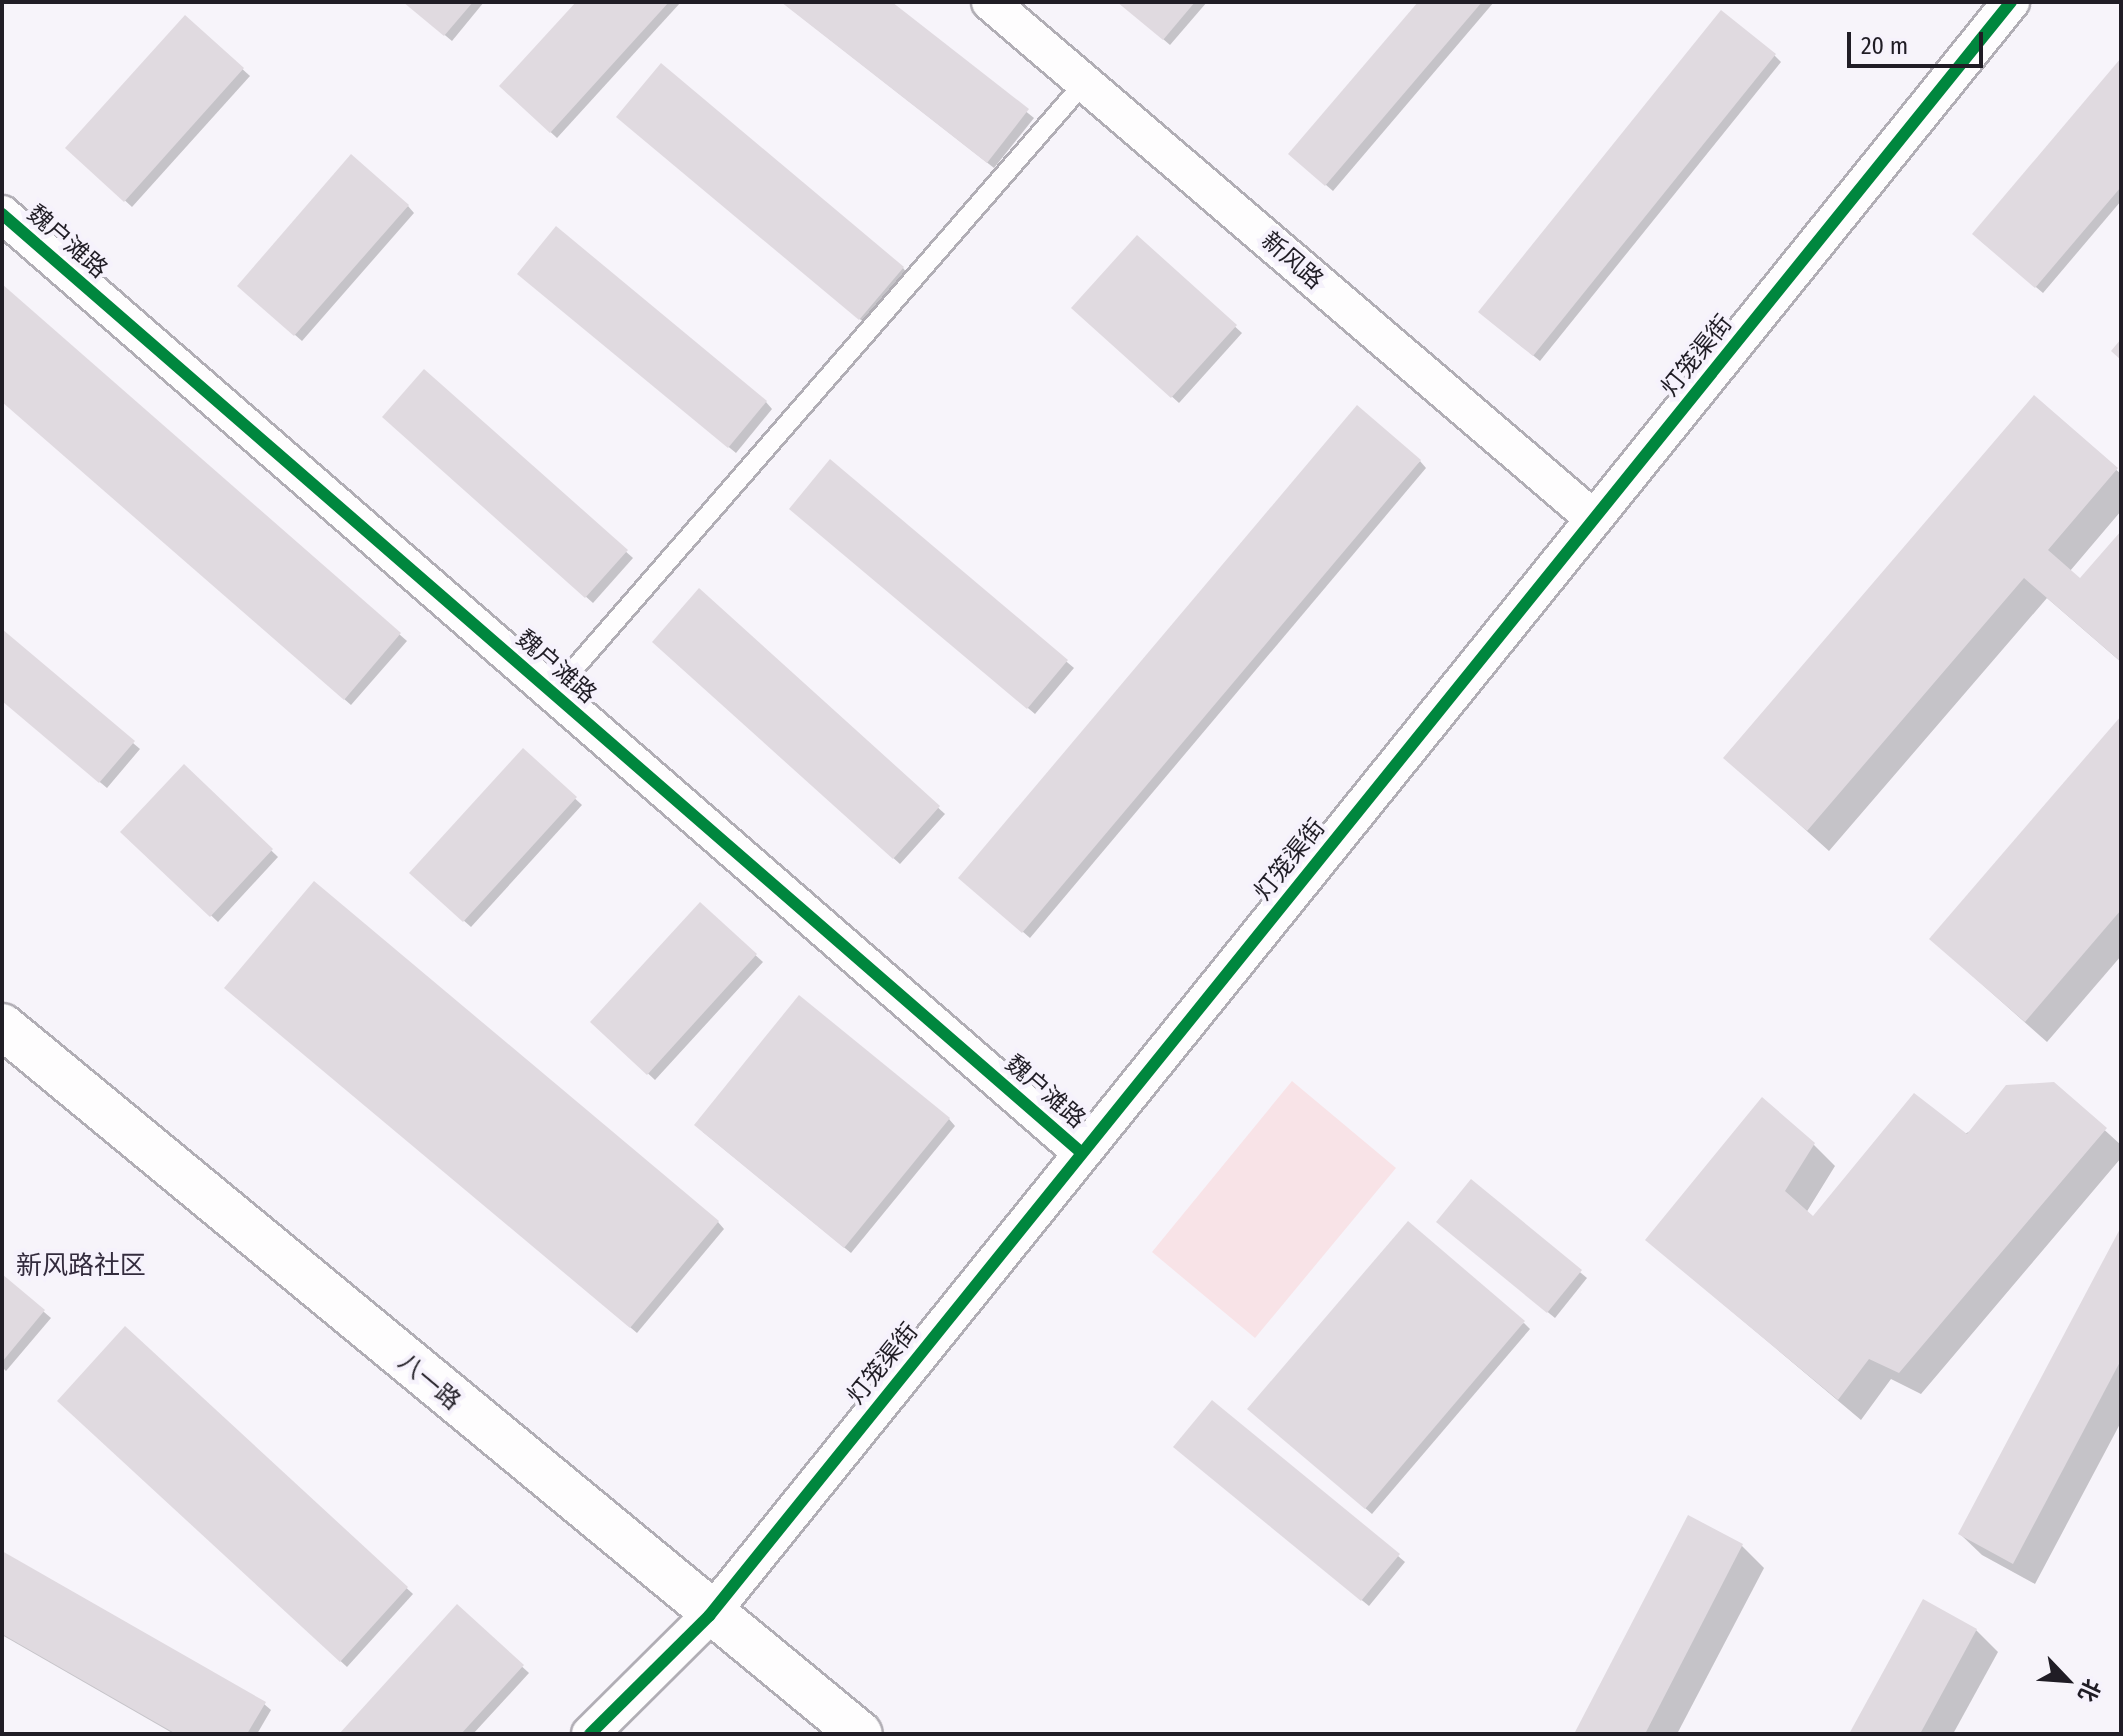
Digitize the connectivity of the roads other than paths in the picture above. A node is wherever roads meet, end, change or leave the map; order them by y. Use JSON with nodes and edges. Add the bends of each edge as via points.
{"nodes":[{"id":1,"x":990,"y":2,"type":"edge"},
{"id":2,"x":2011,"y":2,"type":"edge"},
{"id":3,"x":1084,"y":83,"type":"junction"},
{"id":4,"x":2,"y":214,"type":"edge"},
{"id":5,"x":1594,"y":519,"type":"junction"},
{"id":6,"x":553,"y":693,"type":"junction"},
{"id":7,"x":2,"y":1026,"type":"edge"},
{"id":8,"x":1082,"y":1153,"type":"junction"},
{"id":9,"x":709,"y":1616,"type":"junction"},
{"id":10,"x":590,"y":1734,"type":"edge"},
{"id":11,"x":860,"y":1734,"type":"edge"}],
"edges":[{"from":1,"to":3,"type":"street","name":"新风路"},
{"from":2,"to":5,"type":"street","name":"灯笼渠街"},
{"from":3,"to":5,"type":"street","name":"新风路"},
{"from":3,"to":6,"type":"lane"},
{"from":4,"to":6,"type":"street","name":"魏户滩路"},
{"from":5,"to":8,"type":"street","name":"灯笼渠街"},
{"from":6,"to":8,"type":"street","name":"魏户滩路"},
{"from":7,"to":9,"type":"street","name":"八一路"},
{"from":8,"to":9,"type":"street","name":"灯笼渠街"},
{"from":9,"to":10,"type":"street","name":"灯笼渠街"},
{"from":9,"to":11,"type":"street","name":"八一路"}]}
